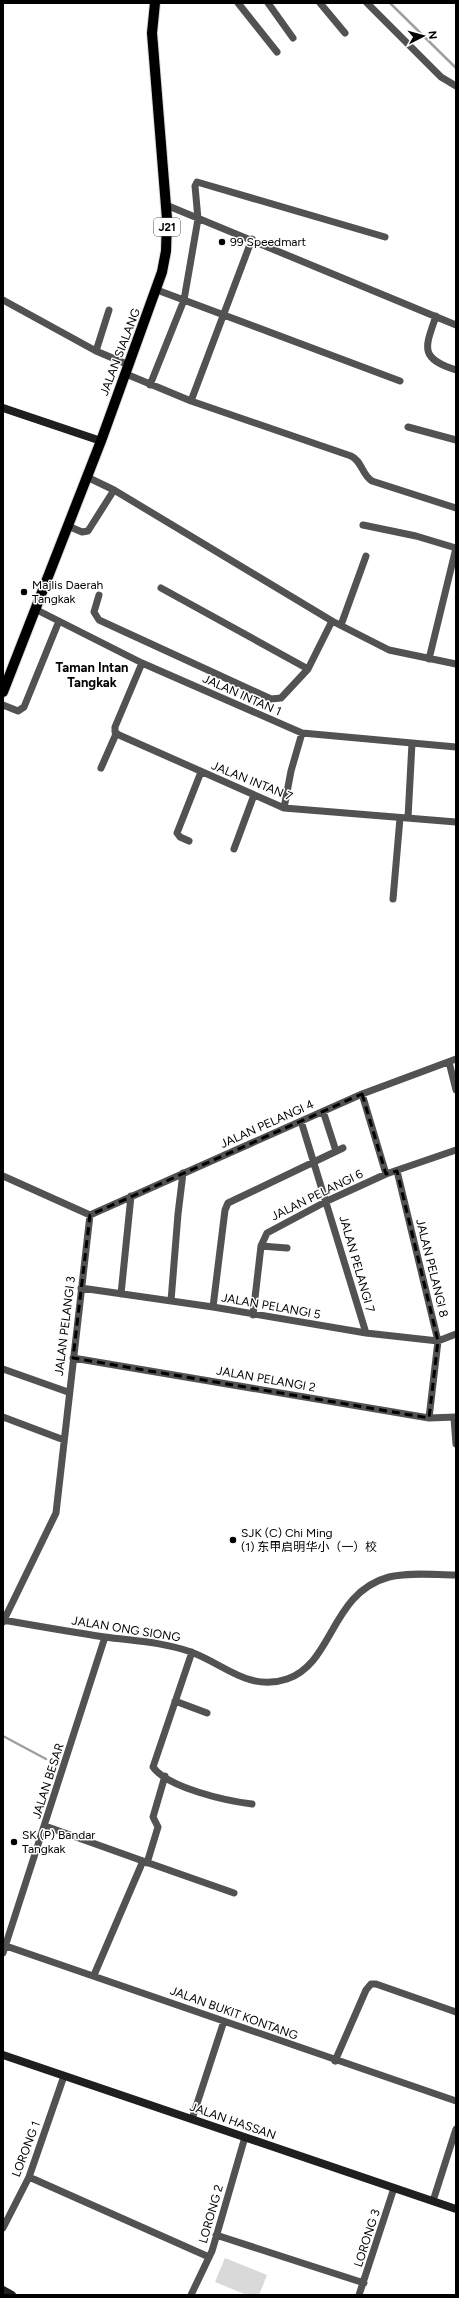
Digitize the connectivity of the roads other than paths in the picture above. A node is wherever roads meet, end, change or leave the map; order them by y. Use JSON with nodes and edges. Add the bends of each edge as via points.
{"nodes":[{"id":1,"x":155,"y":3,"type":"edge"},
{"id":2,"x":238,"y":3,"type":"edge"},
{"id":3,"x":268,"y":3,"type":"edge"},
{"id":4,"x":320,"y":3,"type":"edge"},
{"id":5,"x":367,"y":3,"type":"edge"},
{"id":6,"x":345,"y":33,"type":"dead end"},
{"id":7,"x":293,"y":38,"type":"dead end"},
{"id":8,"x":277,"y":52,"type":"dead end"},
{"id":9,"x":456,"y":86,"type":"edge"},
{"id":10,"x":166,"y":205,"type":"junction"},
{"id":11,"x":198,"y":219,"type":"junction"},
{"id":12,"x":385,"y":237,"type":"dead end"},
{"id":13,"x":252,"y":239,"type":"junction"},
{"id":14,"x":157,"y":290,"type":"junction"},
{"id":15,"x":3,"y":300,"type":"edge"},
{"id":16,"x":184,"y":300,"type":"junction"},
{"id":17,"x":109,"y":310,"type":"dead end"},
{"id":18,"x":223,"y":316,"type":"junction"},
{"id":19,"x":436,"y":316,"type":"junction"},
{"id":20,"x":456,"y":325,"type":"edge"},
{"id":21,"x":96,"y":351,"type":"junction"},
{"id":22,"x":127,"y":369,"type":"junction"},
{"id":23,"x":456,"y":370,"type":"edge"},
{"id":24,"x":400,"y":381,"type":"dead end"},
{"id":25,"x":150,"y":385,"type":"junction"},
{"id":26,"x":192,"y":401,"type":"junction"},
{"id":27,"x":3,"y":408,"type":"edge"},
{"id":28,"x":408,"y":427,"type":"dead end"},
{"id":29,"x":456,"y":440,"type":"edge"},
{"id":30,"x":101,"y":441,"type":"junction"},
{"id":31,"x":87,"y":477,"type":"junction"},
{"id":32,"x":114,"y":490,"type":"junction"},
{"id":33,"x":456,"y":508,"type":"edge"},
{"id":34,"x":363,"y":525,"type":"dead end"},
{"id":35,"x":68,"y":526,"type":"junction"},
{"id":36,"x":456,"y":548,"type":"edge"},
{"id":37,"x":366,"y":556,"type":"dead end"},
{"id":38,"x":161,"y":588,"type":"dead end"},
{"id":39,"x":99,"y":595,"type":"dead end"},
{"id":40,"x":35,"y":609,"type":"junction"},
{"id":41,"x":59,"y":621,"type":"junction"},
{"id":42,"x":332,"y":621,"type":"junction"},
{"id":43,"x":341,"y":625,"type":"junction"},
{"id":44,"x":429,"y":659,"type":"junction"},
{"id":45,"x":142,"y":663,"type":"junction"},
{"id":46,"x":456,"y":664,"type":"edge"},
{"id":47,"x":308,"y":669,"type":"junction"},
{"id":48,"x":3,"y":692,"type":"edge"},
{"id":49,"x":3,"y":705,"type":"edge"},
{"id":50,"x":302,"y":733,"type":"junction"},
{"id":51,"x":117,"y":735,"type":"junction"},
{"id":52,"x":412,"y":743,"type":"junction"},
{"id":53,"x":456,"y":747,"type":"edge"},
{"id":54,"x":101,"y":768,"type":"dead end"},
{"id":55,"x":201,"y":772,"type":"junction"},
{"id":56,"x":254,"y":795,"type":"junction"},
{"id":57,"x":284,"y":808,"type":"junction"},
{"id":58,"x":400,"y":818,"type":"junction"},
{"id":59,"x":408,"y":818,"type":"junction"},
{"id":60,"x":456,"y":822,"type":"edge"},
{"id":61,"x":189,"y":841,"type":"dead end"},
{"id":62,"x":234,"y":849,"type":"dead end"},
{"id":63,"x":393,"y":899,"type":"dead end"},
{"id":64,"x":453,"y":1060,"type":"edge"},
{"id":65,"x":456,"y":1090,"type":"edge"},
{"id":66,"x":362,"y":1094,"type":"junction"},
{"id":67,"x":323,"y":1111,"type":"junction"},
{"id":68,"x":302,"y":1121,"type":"junction"},
{"id":69,"x":456,"y":1150,"type":"edge"},
{"id":70,"x":314,"y":1161,"type":"junction"},
{"id":71,"x":397,"y":1170,"type":"junction"},
{"id":72,"x":183,"y":1173,"type":"junction"},
{"id":73,"x":386,"y":1174,"type":"junction"},
{"id":74,"x":3,"y":1176,"type":"edge"},
{"id":75,"x":131,"y":1196,"type":"junction"},
{"id":76,"x":327,"y":1201,"type":"junction"},
{"id":77,"x":90,"y":1215,"type":"junction"},
{"id":78,"x":261,"y":1246,"type":"junction"},
{"id":79,"x":287,"y":1248,"type":"dead end"},
{"id":80,"x":81,"y":1288,"type":"junction"},
{"id":81,"x":121,"y":1294,"type":"junction"},
{"id":82,"x":171,"y":1301,"type":"junction"},
{"id":83,"x":213,"y":1307,"type":"junction"},
{"id":84,"x":253,"y":1315,"type":"junction"},
{"id":85,"x":366,"y":1333,"type":"junction"},
{"id":86,"x":456,"y":1334,"type":"edge"},
{"id":87,"x":438,"y":1341,"type":"junction"},
{"id":88,"x":73,"y":1358,"type":"junction"},
{"id":89,"x":3,"y":1369,"type":"edge"},
{"id":90,"x":68,"y":1392,"type":"junction"},
{"id":91,"x":3,"y":1417,"type":"edge"},
{"id":92,"x":455,"y":1417,"type":"edge"},
{"id":93,"x":429,"y":1418,"type":"junction"},
{"id":94,"x":64,"y":1440,"type":"junction"},
{"id":95,"x":456,"y":1444,"type":"edge"},
{"id":96,"x":456,"y":1575,"type":"edge"},
{"id":97,"x":3,"y":1621,"type":"edge"},
{"id":98,"x":106,"y":1637,"type":"junction"},
{"id":99,"x":192,"y":1652,"type":"junction"},
{"id":100,"x":175,"y":1701,"type":"junction"},
{"id":101,"x":207,"y":1713,"type":"dead end"},
{"id":102,"x":165,"y":1776,"type":"junction"},
{"id":103,"x":252,"y":1804,"type":"dead end"},
{"id":104,"x":45,"y":1826,"type":"junction"},
{"id":105,"x":145,"y":1862,"type":"junction"},
{"id":106,"x":234,"y":1893,"type":"dead end"},
{"id":107,"x":4,"y":1950,"type":"edge"},
{"id":108,"x":94,"y":1975,"type":"junction"},
{"id":109,"x":456,"y":2012,"type":"edge"},
{"id":110,"x":224,"y":2021,"type":"junction"},
{"id":111,"x":3,"y":2055,"type":"edge"},
{"id":112,"x":335,"y":2061,"type":"junction"},
{"id":113,"x":64,"y":2076,"type":"junction"},
{"id":114,"x":456,"y":2101,"type":"edge"},
{"id":115,"x":192,"y":2119,"type":"junction"},
{"id":116,"x":456,"y":2129,"type":"edge"},
{"id":117,"x":244,"y":2137,"type":"junction"},
{"id":118,"x":29,"y":2177,"type":"junction"},
{"id":119,"x":394,"y":2188,"type":"junction"},
{"id":120,"x":433,"y":2202,"type":"junction"},
{"id":121,"x":456,"y":2209,"type":"edge"},
{"id":122,"x":3,"y":2228,"type":"edge"},
{"id":123,"x":216,"y":2235,"type":"junction"},
{"id":124,"x":209,"y":2257,"type":"junction"},
{"id":125,"x":364,"y":2283,"type":"junction"},
{"id":126,"x":191,"y":2295,"type":"edge"},
{"id":127,"x":359,"y":2295,"type":"edge"}],
"edges":[{"from":1,"to":10,"type":"main road","name":"JALAN SIALANG","number":"J21","via":[[152,33]]},
{"from":2,"to":8,"type":"street"},
{"from":3,"to":7,"type":"street"},
{"from":4,"to":6,"type":"street"},
{"from":5,"to":9,"type":"street","via":[[441,77]]},
{"from":10,"to":11,"type":"street"},
{"from":10,"to":14,"type":"main road","name":"JALAN SIALANG","number":"J21","via":[[166,251]]},
{"from":11,"to":12,"type":"street","via":[[195,186],[197,182],[201,182]]},
{"from":11,"to":13,"type":"street"},
{"from":11,"to":16,"type":"street"},
{"from":13,"to":18,"type":"street"},
{"from":13,"to":19,"type":"street"},
{"from":14,"to":16,"type":"street"},
{"from":14,"to":22,"type":"main road","name":"JALAN SIALANG","number":"J21"},
{"from":15,"to":21,"type":"street"},
{"from":16,"to":18,"type":"street"},
{"from":16,"to":25,"type":"street"},
{"from":17,"to":21,"type":"street"},
{"from":18,"to":24,"type":"street"},
{"from":18,"to":26,"type":"street"},
{"from":19,"to":20,"type":"street"},
{"from":19,"to":23,"type":"street","via":[[429,338],[429,353],[438,364]]},
{"from":21,"to":22,"type":"street"},
{"from":22,"to":25,"type":"street"},
{"from":22,"to":30,"type":"main road","name":"JALAN SIALANG","number":"J21"},
{"from":25,"to":26,"type":"street"},
{"from":26,"to":33,"type":"street","via":[[351,456],[357,460],[372,481]]},
{"from":27,"to":30,"type":"street"},
{"from":28,"to":29,"type":"street"},
{"from":30,"to":31,"type":"main road","name":"JALAN SIALANG","number":"J21"},
{"from":31,"to":32,"type":"street"},
{"from":31,"to":35,"type":"main road","name":"JALAN SIALANG","number":"J21"},
{"from":32,"to":35,"type":"street","via":[[88,531],[82,532]]},
{"from":32,"to":42,"type":"street"},
{"from":34,"to":36,"type":"street","via":[[416,536]]},
{"from":35,"to":40,"type":"main road","name":"JALAN SIALANG","number":"J21"},
{"from":36,"to":44,"type":"street"},
{"from":37,"to":43,"type":"street"},
{"from":38,"to":47,"type":"street"},
{"from":39,"to":47,"type":"street","via":[[94,612],[99,620],[271,699],[281,698]]},
{"from":40,"to":41,"type":"street","name":"JALAN INTAN 1"},
{"from":40,"to":48,"type":"main road","name":"JALAN SIALANG","number":"J21"},
{"from":41,"to":45,"type":"street","name":"JALAN INTAN 1"},
{"from":41,"to":49,"type":"street","via":[[24,707],[18,711]]},
{"from":42,"to":43,"type":"street"},
{"from":42,"to":47,"type":"street"},
{"from":43,"to":44,"type":"street","via":[[389,650]]},
{"from":44,"to":46,"type":"street"},
{"from":45,"to":50,"type":"street","name":"JALAN INTAN 1"},
{"from":45,"to":51,"type":"street","via":[[115,727]]},
{"from":50,"to":52,"type":"street","name":"JALAN INTAN 1"},
{"from":50,"to":57,"type":"street"},
{"from":51,"to":54,"type":"street"},
{"from":51,"to":55,"type":"street","name":"JALAN INTAN 7"},
{"from":52,"to":53,"type":"street","name":"JALAN INTAN 1"},
{"from":52,"to":59,"type":"street"},
{"from":55,"to":56,"type":"street","name":"JALAN INTAN 7"},
{"from":55,"to":61,"type":"street","via":[[177,833],[180,838]]},
{"from":56,"to":57,"type":"street","name":"JALAN INTAN 7"},
{"from":56,"to":62,"type":"street"},
{"from":57,"to":58,"type":"street","name":"JALAN INTAN 7"},
{"from":58,"to":59,"type":"street","name":"JALAN INTAN 7"},
{"from":58,"to":63,"type":"street"},
{"from":59,"to":60,"type":"street","name":"JALAN INTAN 7"},
{"from":64,"to":65,"type":"street"},
{"from":64,"to":66,"type":"street","name":"JALAN PELANGI 4"},
{"from":66,"to":67,"type":"street","name":"JALAN PELANGI 4"},
{"from":66,"to":73,"type":"street"},
{"from":67,"to":68,"type":"street","name":"JALAN PELANGI 4"},
{"from":67,"to":70,"type":"street","via":[[340,1149]]},
{"from":68,"to":70,"type":"street","name":"JALAN PELANGI 7"},
{"from":68,"to":72,"type":"street","name":"JALAN PELANGI 4"},
{"from":69,"to":71,"type":"street","name":"JALAN PELANGI 6"},
{"from":70,"to":76,"type":"street","name":"JALAN PELANGI 7"},
{"from":70,"to":83,"type":"street","via":[[228,1203]]},
{"from":71,"to":73,"type":"street","name":"JALAN PELANGI 6"},
{"from":71,"to":87,"type":"street","name":"JALAN PELANGI 8"},
{"from":72,"to":75,"type":"street","name":"JALAN PELANGI 4"},
{"from":72,"to":82,"type":"street"},
{"from":73,"to":76,"type":"street","name":"JALAN PELANGI 6"},
{"from":74,"to":77,"type":"street"},
{"from":75,"to":77,"type":"street","name":"JALAN PELANGI 4"},
{"from":75,"to":81,"type":"street"},
{"from":76,"to":78,"type":"street","name":"JALAN PELANGI 6","via":[[272,1230],[264,1238]]},
{"from":76,"to":85,"type":"street","name":"JALAN PELANGI 7"},
{"from":77,"to":80,"type":"street","name":"JALAN PELANGI 3"},
{"from":78,"to":79,"type":"street"},
{"from":78,"to":84,"type":"street","name":"JALAN PELANGI 6"},
{"from":80,"to":81,"type":"street","name":"JALAN PELANGI 5"},
{"from":80,"to":88,"type":"street","name":"JALAN PELANGI 3"},
{"from":81,"to":82,"type":"street","name":"JALAN PELANGI 5"},
{"from":82,"to":83,"type":"street","name":"JALAN PELANGI 5"},
{"from":83,"to":84,"type":"street","name":"JALAN PELANGI 5"},
{"from":84,"to":85,"type":"street","name":"JALAN PELANGI 5"},
{"from":85,"to":87,"type":"street","name":"JALAN PELANGI 5"},
{"from":86,"to":87,"type":"street","name":"JALAN PELANGI 5"},
{"from":87,"to":93,"type":"street","name":"JALAN PELANGI 8"},
{"from":88,"to":90,"type":"street","name":"JALAN PELANGI 3"},
{"from":88,"to":93,"type":"street","name":"JALAN PELANGI 2"},
{"from":89,"to":90,"type":"street"},
{"from":90,"to":94,"type":"street","name":"JALAN PELANGI 3"},
{"from":91,"to":94,"type":"street"},
{"from":92,"to":93,"type":"street","name":"JALAN PELANGI 2"},
{"from":92,"to":95,"type":"street"},
{"from":94,"to":97,"type":"street","name":"JALAN PELANGI 3","via":[[56,1513]]},
{"from":96,"to":99,"type":"street","name":"JALAN ONG SIONG","via":[[399,1576],[368,1587],[349,1604],[316,1656],[302,1670],[287,1679],[267,1682],[249,1680]]},
{"from":97,"to":98,"type":"street","name":"JALAN ONG SIONG"},
{"from":98,"to":99,"type":"street","name":"JALAN ONG SIONG","via":[[164,1644]]},
{"from":98,"to":104,"type":"street","name":"JALAN BESAR"},
{"from":99,"to":100,"type":"street"},
{"from":100,"to":101,"type":"street"},
{"from":100,"to":102,"type":"street","via":[[153,1765],[154,1769]]},
{"from":102,"to":103,"type":"street","via":[[183,1788],[230,1801]]},
{"from":102,"to":105,"type":"street","via":[[153,1817],[158,1826]]},
{"from":104,"to":105,"type":"street"},
{"from":104,"to":107,"type":"street","name":"JALAN BESAR"},
{"from":105,"to":106,"type":"street"},
{"from":105,"to":108,"type":"street"},
{"from":107,"to":108,"type":"street","name":"JALAN BUKIT KONTANG"},
{"from":108,"to":110,"type":"street","name":"JALAN BUKIT KONTANG"},
{"from":109,"to":112,"type":"street","via":[[371,1984]]},
{"from":110,"to":112,"type":"street","name":"JALAN BUKIT KONTANG"},
{"from":110,"to":115,"type":"street"},
{"from":111,"to":113,"type":"street","name":"JALAN HASSAN"},
{"from":112,"to":114,"type":"street","name":"JALAN BUKIT KONTANG"},
{"from":113,"to":115,"type":"street","name":"JALAN HASSAN"},
{"from":113,"to":118,"type":"street","name":"LORONG 1"},
{"from":115,"to":117,"type":"street","name":"JALAN HASSAN"},
{"from":116,"to":120,"type":"street"},
{"from":117,"to":119,"type":"street","name":"JALAN HASSAN"},
{"from":117,"to":123,"type":"street","name":"LORONG 2"},
{"from":118,"to":122,"type":"street","name":"LORONG 1"},
{"from":118,"to":124,"type":"street"},
{"from":119,"to":120,"type":"street","name":"JALAN HASSAN"},
{"from":119,"to":125,"type":"street","name":"LORONG 3"},
{"from":120,"to":121,"type":"street","name":"JALAN HASSAN"},
{"from":123,"to":124,"type":"street","name":"LORONG 2"},
{"from":123,"to":125,"type":"street"},
{"from":124,"to":126,"type":"street","name":"LORONG 2"},
{"from":125,"to":127,"type":"street","name":"LORONG 3"}]}
